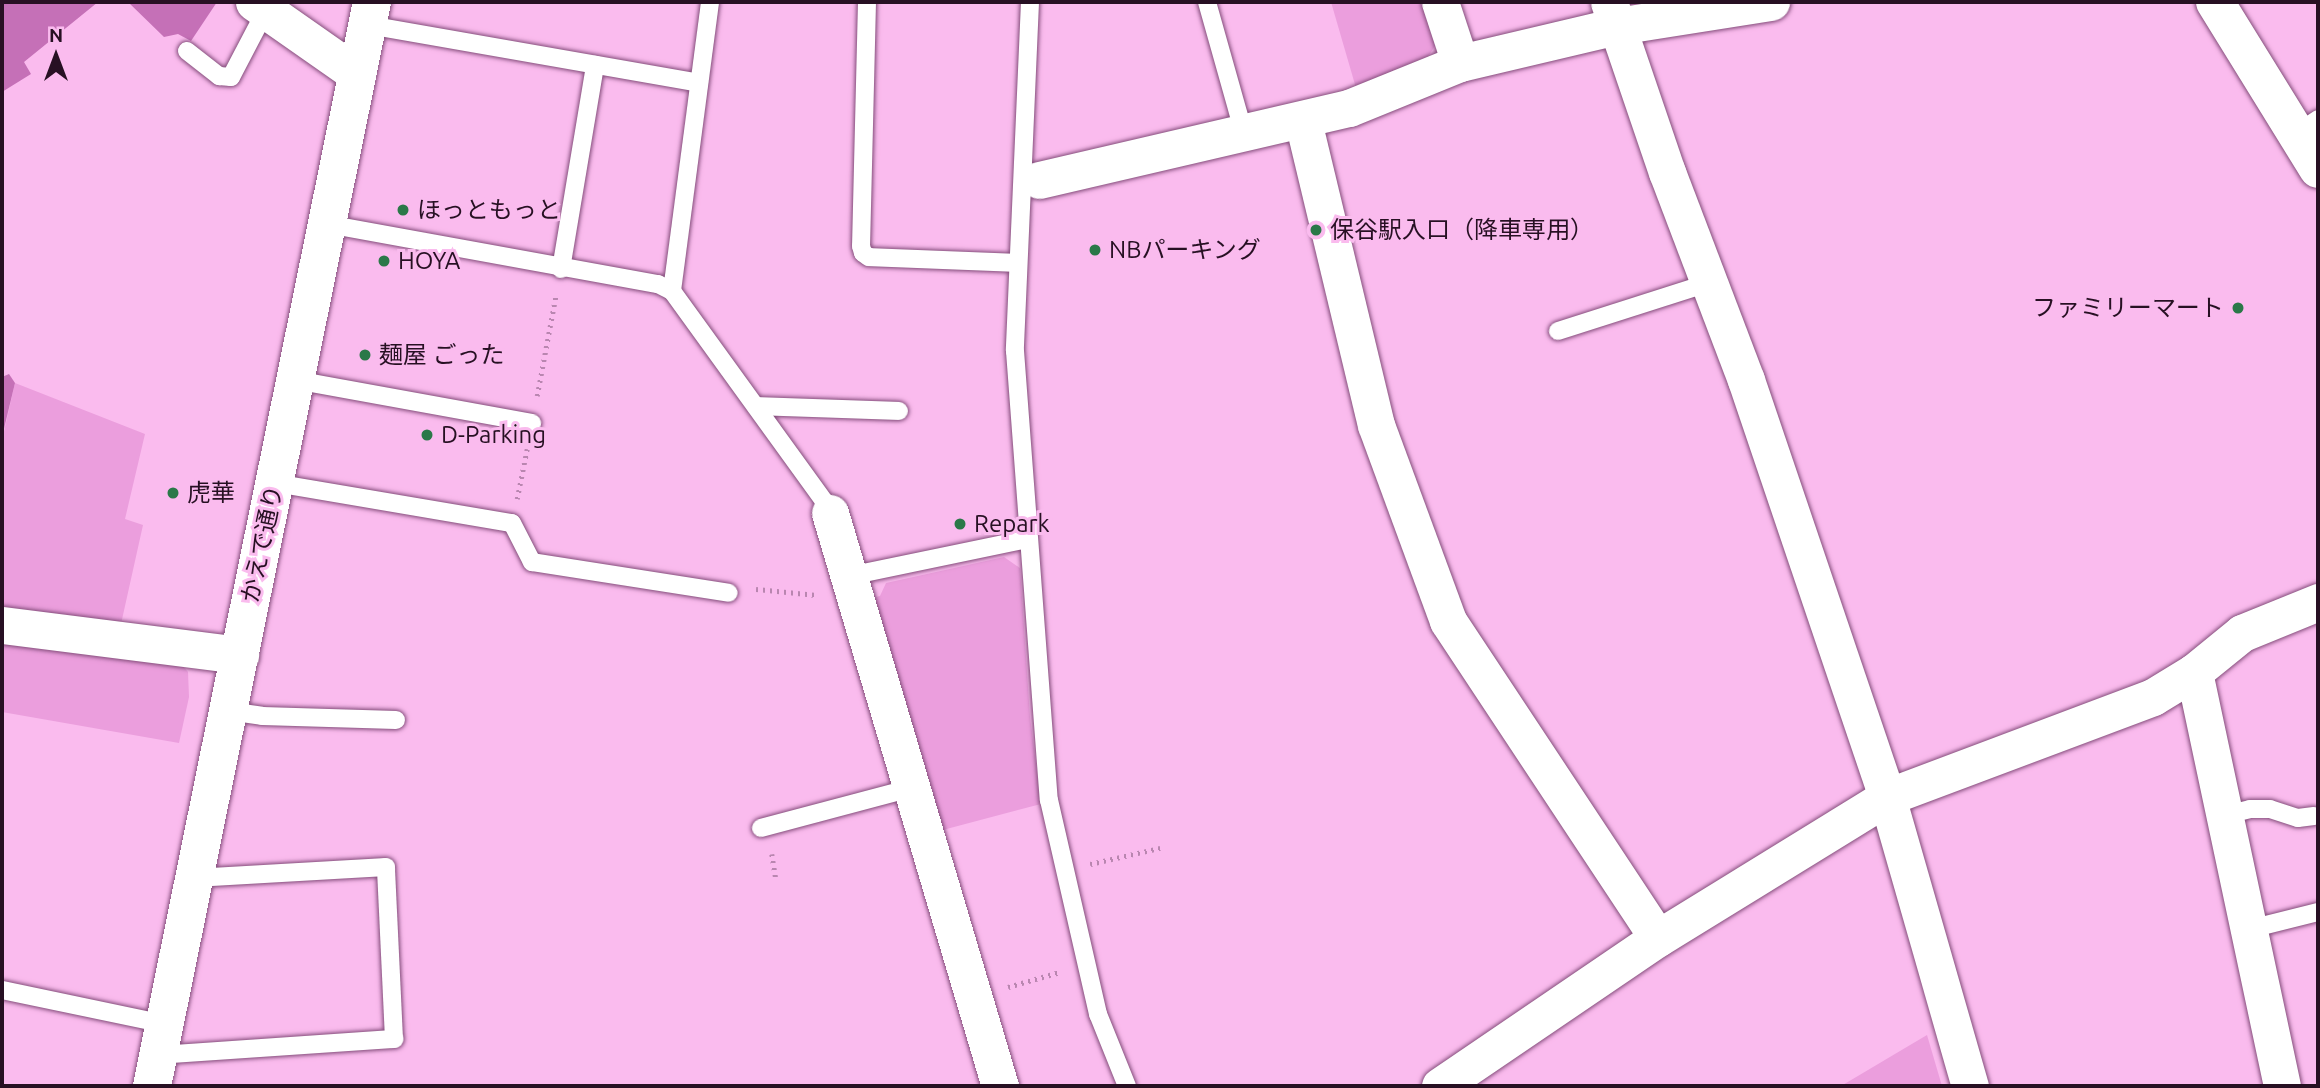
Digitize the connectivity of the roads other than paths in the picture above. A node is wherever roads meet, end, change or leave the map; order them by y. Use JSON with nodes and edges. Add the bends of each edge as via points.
{"nodes":[{"id":1,"x":710,"y":2,"type":"edge"},
{"id":2,"x":867,"y":2,"type":"edge"},
{"id":3,"x":1030,"y":2,"type":"edge"},
{"id":4,"x":1207,"y":2,"type":"edge"},
{"id":5,"x":1440,"y":2,"type":"edge"},
{"id":6,"x":1771,"y":2,"type":"edge"},
{"id":7,"x":2215,"y":2,"type":"edge"},
{"id":8,"x":260,"y":6,"type":"edge"},
{"id":9,"x":370,"y":13,"type":"edge"},
{"id":10,"x":1613,"y":14,"type":"edge"},
{"id":11,"x":187,"y":51,"type":"dead end"},
{"id":12,"x":1460,"y":63,"type":"junction"},
{"id":13,"x":595,"y":65,"type":"junction"},
{"id":14,"x":357,"y":74,"type":"junction"},
{"id":15,"x":699,"y":83,"type":"junction"},
{"id":16,"x":1303,"y":121,"type":"junction"},
{"id":17,"x":2307,"y":127,"type":"edge"},
{"id":18,"x":1244,"y":134,"type":"junction"},
{"id":19,"x":2318,"y":169,"type":"edge"},
{"id":20,"x":1031,"y":182,"type":"junction"},
{"id":21,"x":327,"y":224,"type":"junction"},
{"id":22,"x":1017,"y":263,"type":"junction"},
{"id":23,"x":561,"y":269,"type":"junction"},
{"id":24,"x":1708,"y":283,"type":"junction"},
{"id":25,"x":672,"y":291,"type":"junction"},
{"id":26,"x":1558,"y":331,"type":"dead end"},
{"id":27,"x":295,"y":380,"type":"junction"},
{"id":28,"x":755,"y":406,"type":"junction"},
{"id":29,"x":898,"y":411,"type":"dead end"},
{"id":30,"x":532,"y":423,"type":"dead end"},
{"id":31,"x":275,"y":483,"type":"junction"},
{"id":32,"x":830,"y":513,"type":"joint"},
{"id":33,"x":1027,"y":539,"type":"junction"},
{"id":34,"x":852,"y":587,"type":"junction"},
{"id":35,"x":729,"y":593,"type":"road end"},
{"id":36,"x":2318,"y":602,"type":"edge"},
{"id":37,"x":2,"y":625,"type":"edge"},
{"id":38,"x":240,"y":654,"type":"junction"},
{"id":39,"x":2194,"y":672,"type":"junction"},
{"id":40,"x":228,"y":711,"type":"junction"},
{"id":41,"x":396,"y":719,"type":"dead end"},
{"id":42,"x":911,"y":788,"type":"junction"},
{"id":43,"x":1886,"y":797,"type":"junction"},
{"id":44,"x":2226,"y":815,"type":"junction"},
{"id":45,"x":2314,"y":816,"type":"dead end"},
{"id":46,"x":761,"y":828,"type":"dead end"},
{"id":47,"x":194,"y":878,"type":"junction"},
{"id":48,"x":2318,"y":912,"type":"edge"},
{"id":49,"x":2250,"y":929,"type":"junction"},
{"id":50,"x":1658,"y":938,"type":"junction"},
{"id":51,"x":2,"y":990,"type":"edge"},
{"id":52,"x":158,"y":1055,"type":"edge"},
{"id":53,"x":2274,"y":1084,"type":"edge"},
{"id":54,"x":1000,"y":1086,"type":"edge"},
{"id":55,"x":1127,"y":1086,"type":"edge"},
{"id":56,"x":1440,"y":1086,"type":"edge"},
{"id":57,"x":1970,"y":1086,"type":"edge"}],
"edges":[{"from":1,"to":15,"type":"lane"},
{"from":2,"to":22,"type":"lane","via":[[863,253],[869,257]]},
{"from":3,"to":20,"type":"lane"},
{"from":4,"to":18,"type":"lane"},
{"from":5,"to":12,"type":"street"},
{"from":6,"to":10,"type":"street"},
{"from":7,"to":17,"type":"street"},
{"from":8,"to":11,"type":"lane","via":[[231,77],[219,76]]},
{"from":8,"to":14,"type":"street"},
{"from":9,"to":13,"type":"lane"},
{"from":9,"to":14,"type":"street","name":"かえで通り"},
{"from":10,"to":12,"type":"street"},
{"from":10,"to":24,"type":"street"},
{"from":12,"to":16,"type":"street","via":[[1357,106]]},
{"from":13,"to":15,"type":"lane"},
{"from":13,"to":23,"type":"lane"},
{"from":14,"to":21,"type":"street","name":"かえで通り"},
{"from":15,"to":25,"type":"lane"},
{"from":16,"to":18,"type":"street"},
{"from":16,"to":50,"type":"street","via":[[1376,425],[1448,621]]},
{"from":17,"to":19,"type":"street"},
{"from":18,"to":20,"type":"street"},
{"from":20,"to":22,"type":"lane"},
{"from":21,"to":23,"type":"lane"},
{"from":21,"to":27,"type":"street","name":"かえで通り"},
{"from":22,"to":33,"type":"lane","via":[[1015,351]]},
{"from":23,"to":25,"type":"lane","via":[[658,284]]},
{"from":24,"to":26,"type":"lane"},
{"from":24,"to":43,"type":"street","via":[[1750,393]]},
{"from":25,"to":28,"type":"lane"},
{"from":27,"to":30,"type":"lane"},
{"from":27,"to":31,"type":"street","name":"かえで通り"},
{"from":28,"to":29,"type":"lane"},
{"from":28,"to":32,"type":"lane"},
{"from":31,"to":35,"type":"lane","via":[[512,523],[532,562]]},
{"from":31,"to":38,"type":"street","name":"かえで通り"},
{"from":32,"to":34,"type":"street"},
{"from":33,"to":34,"type":"lane"},
{"from":33,"to":55,"type":"lane","via":[[1049,800],[1098,1014]]},
{"from":34,"to":42,"type":"street"},
{"from":36,"to":39,"type":"street","via":[[2242,633]]},
{"from":37,"to":38,"type":"street"},
{"from":38,"to":40,"type":"street","name":"かえで通り"},
{"from":39,"to":43,"type":"street","via":[[2153,697]]},
{"from":39,"to":44,"type":"street"},
{"from":40,"to":41,"type":"lane"},
{"from":40,"to":47,"type":"street","name":"かえで通り"},
{"from":42,"to":46,"type":"lane"},
{"from":42,"to":54,"type":"street"},
{"from":43,"to":50,"type":"street"},
{"from":43,"to":57,"type":"street"},
{"from":44,"to":45,"type":"lane","via":[[2270,809],[2298,818]]},
{"from":44,"to":49,"type":"street"},
{"from":47,"to":52,"type":"street","name":"かえで通り"},
{"from":47,"to":52,"type":"lane","via":[[386,867],[394,1039]]},
{"from":48,"to":49,"type":"lane"},
{"from":49,"to":53,"type":"street"},
{"from":50,"to":56,"type":"street"},
{"from":51,"to":52,"type":"lane"}]}
